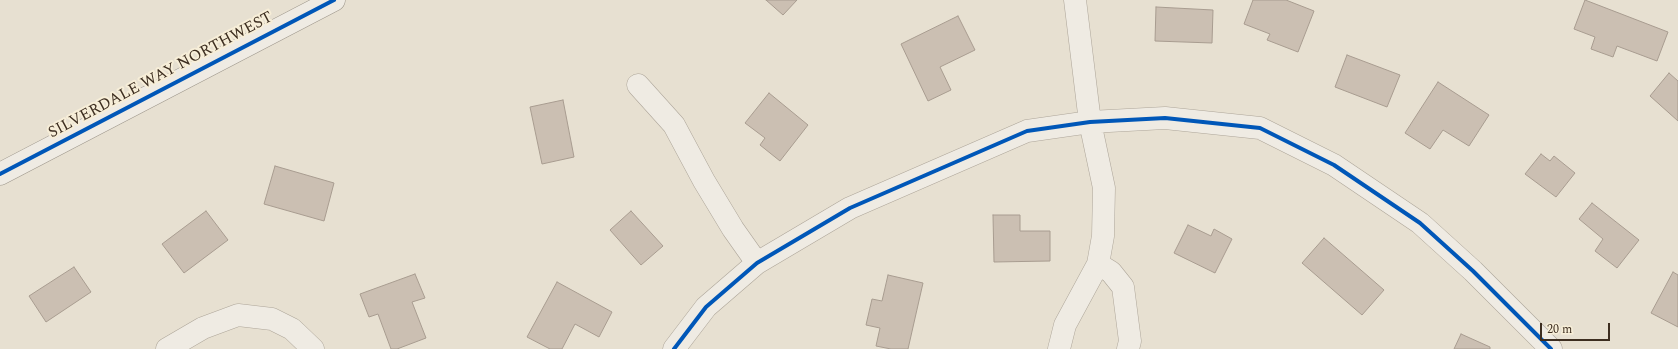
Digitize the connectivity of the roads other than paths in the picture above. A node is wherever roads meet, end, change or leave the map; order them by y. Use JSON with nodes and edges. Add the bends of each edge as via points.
{"nodes":[{"id":1,"x":334,"y":0,"type":"edge"},
{"id":2,"x":1075,"y":0,"type":"edge"},
{"id":3,"x":638,"y":85,"type":"dead end"},
{"id":4,"x":1090,"y":122,"type":"junction"},
{"id":5,"x":0,"y":174,"type":"edge"},
{"id":6,"x":757,"y":263,"type":"junction"},
{"id":7,"x":1098,"y":264,"type":"junction"},
{"id":8,"x":167,"y":349,"type":"edge"},
{"id":9,"x":313,"y":349,"type":"edge"},
{"id":10,"x":674,"y":349,"type":"edge"},
{"id":11,"x":1059,"y":349,"type":"edge"},
{"id":12,"x":1128,"y":349,"type":"edge"},
{"id":13,"x":1551,"y":349,"type":"edge"}],
"edges":[{"from":1,"to":5,"type":"street","name":"SILVERDALE WAY NORTHWEST"},
{"from":2,"to":4,"type":"street"},
{"from":3,"to":6,"type":"street","via":[[674,125],[704,181]]},
{"from":4,"to":6,"type":"street","via":[[1027,132],[850,208]]},
{"from":4,"to":7,"type":"street","via":[[1104,188],[1103,236]]},
{"from":4,"to":13,"type":"street","via":[[1165,118],[1260,128],[1334,165],[1420,223],[1474,271]]},
{"from":6,"to":10,"type":"street","via":[[706,307]]},
{"from":7,"to":11,"type":"street","via":[[1065,325]]},
{"from":7,"to":12,"type":"street","via":[[1111,272],[1123,287],[1130,341]]},
{"from":8,"to":9,"type":"street","via":[[203,328],[238,315],[272,319],[292,329]]}]}
